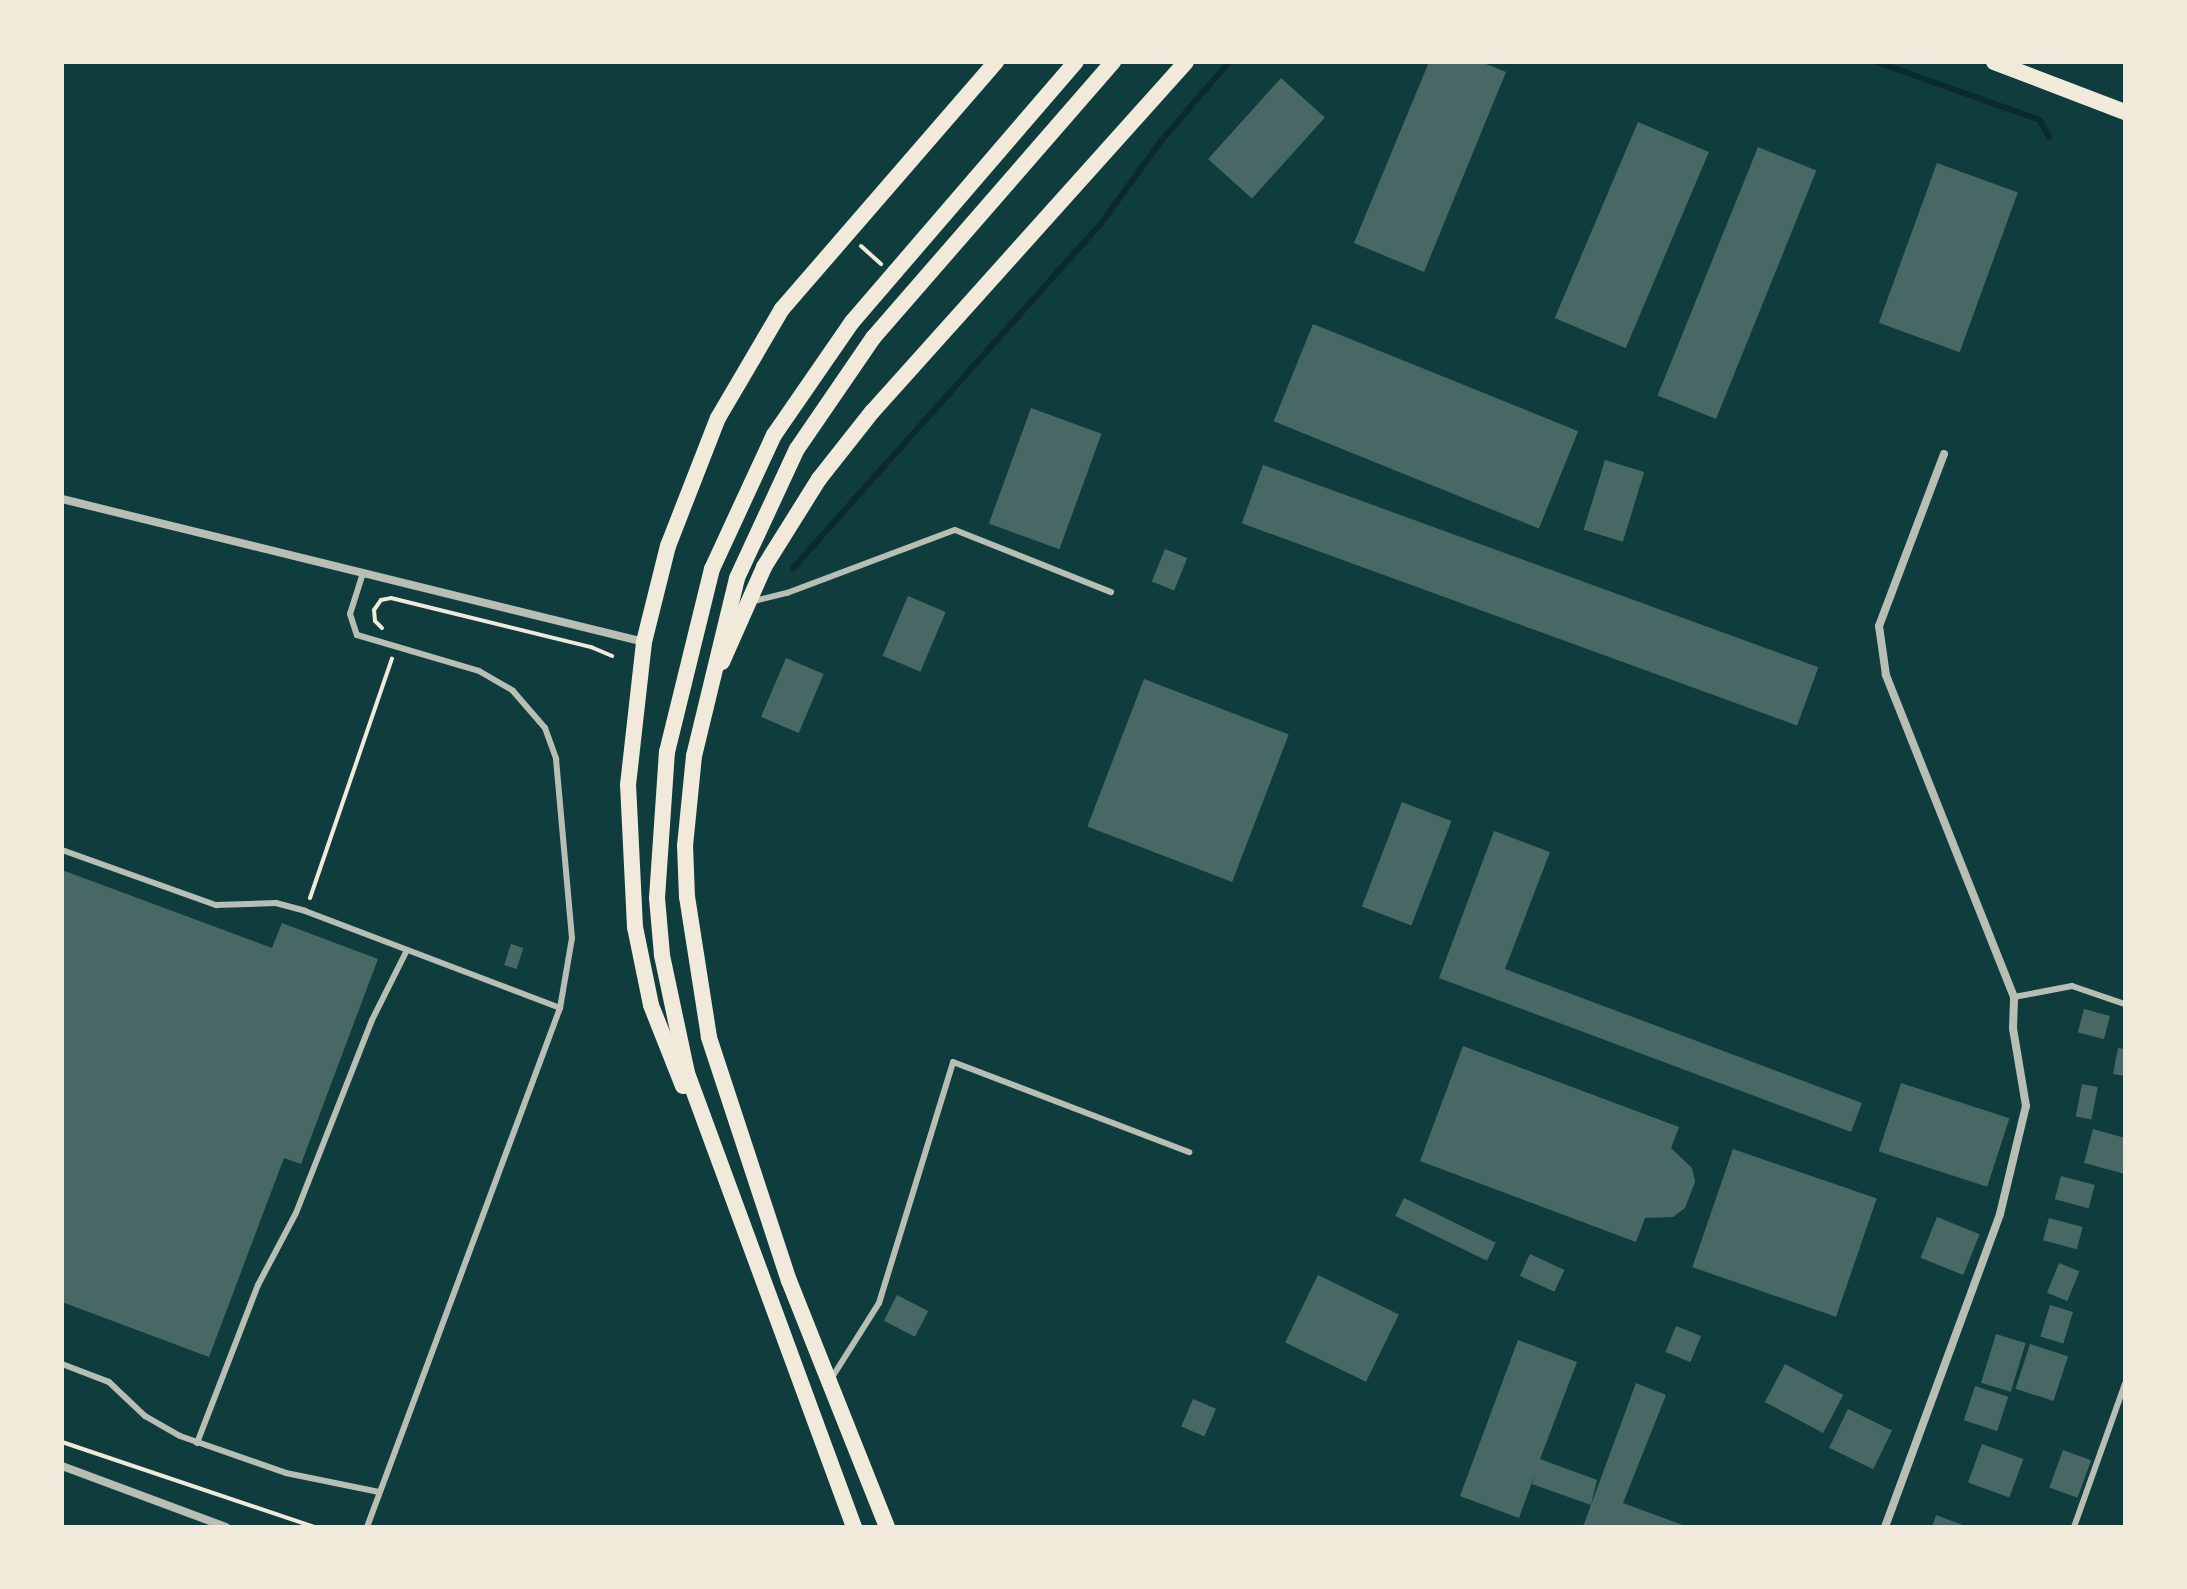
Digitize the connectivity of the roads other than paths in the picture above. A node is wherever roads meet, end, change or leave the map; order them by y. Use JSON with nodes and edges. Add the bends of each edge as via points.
{"nodes":[{"id":1,"x":996,"y":62,"type":"edge"},
{"id":2,"x":1076,"y":62,"type":"edge"},
{"id":3,"x":1113,"y":62,"type":"edge"},
{"id":4,"x":1186,"y":62,"type":"edge"},
{"id":5,"x":1994,"y":62,"type":"edge"},
{"id":6,"x":2125,"y":112,"type":"edge"},
{"id":7,"x":1944,"y":454,"type":"dead end"},
{"id":8,"x":62,"y":499,"type":"edge"},
{"id":9,"x":363,"y":573,"type":"junction"},
{"id":10,"x":1111,"y":592,"type":"dead end"},
{"id":11,"x":740,"y":599,"type":"junction"},
{"id":12,"x":644,"y":642,"type":"junction"},
{"id":13,"x":62,"y":850,"type":"edge"},
{"id":14,"x":407,"y":950,"type":"junction"},
{"id":15,"x":2014,"y":997,"type":"junction"},
{"id":16,"x":2125,"y":1004,"type":"edge"},
{"id":17,"x":560,"y":1008,"type":"junction"},
{"id":18,"x":707,"y":1133,"type":"junction"},
{"id":19,"x":1189,"y":1152,"type":"dead end"},
{"id":20,"x":62,"y":1364,"type":"edge"},
{"id":21,"x":2125,"y":1384,"type":"edge"},
{"id":22,"x":827,"y":1385,"type":"junction"},
{"id":23,"x":197,"y":1443,"type":"junction"},
{"id":24,"x":62,"y":1466,"type":"edge"},
{"id":25,"x":379,"y":1492,"type":"junction"},
{"id":26,"x":226,"y":1527,"type":"edge"},
{"id":27,"x":367,"y":1527,"type":"edge"},
{"id":28,"x":854,"y":1527,"type":"edge"},
{"id":29,"x":887,"y":1527,"type":"edge"},
{"id":30,"x":1885,"y":1527,"type":"edge"},
{"id":31,"x":2074,"y":1527,"type":"edge"}],
"edges":[{"from":1,"to":12,"type":"main road","via":[[813,268],[756,348],[718,418],[682,505]]},
{"from":2,"to":18,"type":"main road","via":[[852,322],[774,435],[737,507],[693,633],[667,752],[657,898],[671,1004]]},
{"from":3,"to":11,"type":"main road","via":[[873,338],[805,436],[761,519]]},
{"from":4,"to":11,"type":"main road","via":[[872,412],[787,525]]},
{"from":5,"to":6,"type":"main road"},
{"from":7,"to":15,"type":"street","via":[[1879,626],[1886,675]]},
{"from":8,"to":9,"type":"street"},
{"from":9,"to":12,"type":"street"},
{"from":9,"to":17,"type":"lane","via":[[350,614],[357,635],[479,671],[513,691],[545,728],[556,759],[571,923],[569,974]]},
{"from":10,"to":11,"type":"lane","via":[[955,530],[787,593]]},
{"from":11,"to":22,"type":"main road","via":[[706,700],[694,756],[685,846],[700,996],[735,1129]]},
{"from":12,"to":18,"type":"main road","via":[[628,785],[635,927],[651,1005]]},
{"from":13,"to":14,"type":"lane","via":[[192,898],[234,906],[276,903]]},
{"from":14,"to":17,"type":"lane"},
{"from":14,"to":23,"type":"lane","via":[[372,1020],[296,1213],[258,1285]]},
{"from":15,"to":16,"type":"lane","via":[[2072,986]]},
{"from":15,"to":30,"type":"street","via":[[2013,1028],[2026,1106],[2008,1183]]},
{"from":17,"to":25,"type":"lane"},
{"from":18,"to":28,"type":"main road"},
{"from":19,"to":22,"type":"lane","via":[[953,1062],[879,1303]]},
{"from":20,"to":23,"type":"lane","via":[[109,1382],[145,1416]]},
{"from":21,"to":31,"type":"lane"},
{"from":22,"to":29,"type":"main road"},
{"from":23,"to":25,"type":"lane","via":[[274,1470]]},
{"from":24,"to":26,"type":"street"},
{"from":25,"to":27,"type":"lane"}]}
